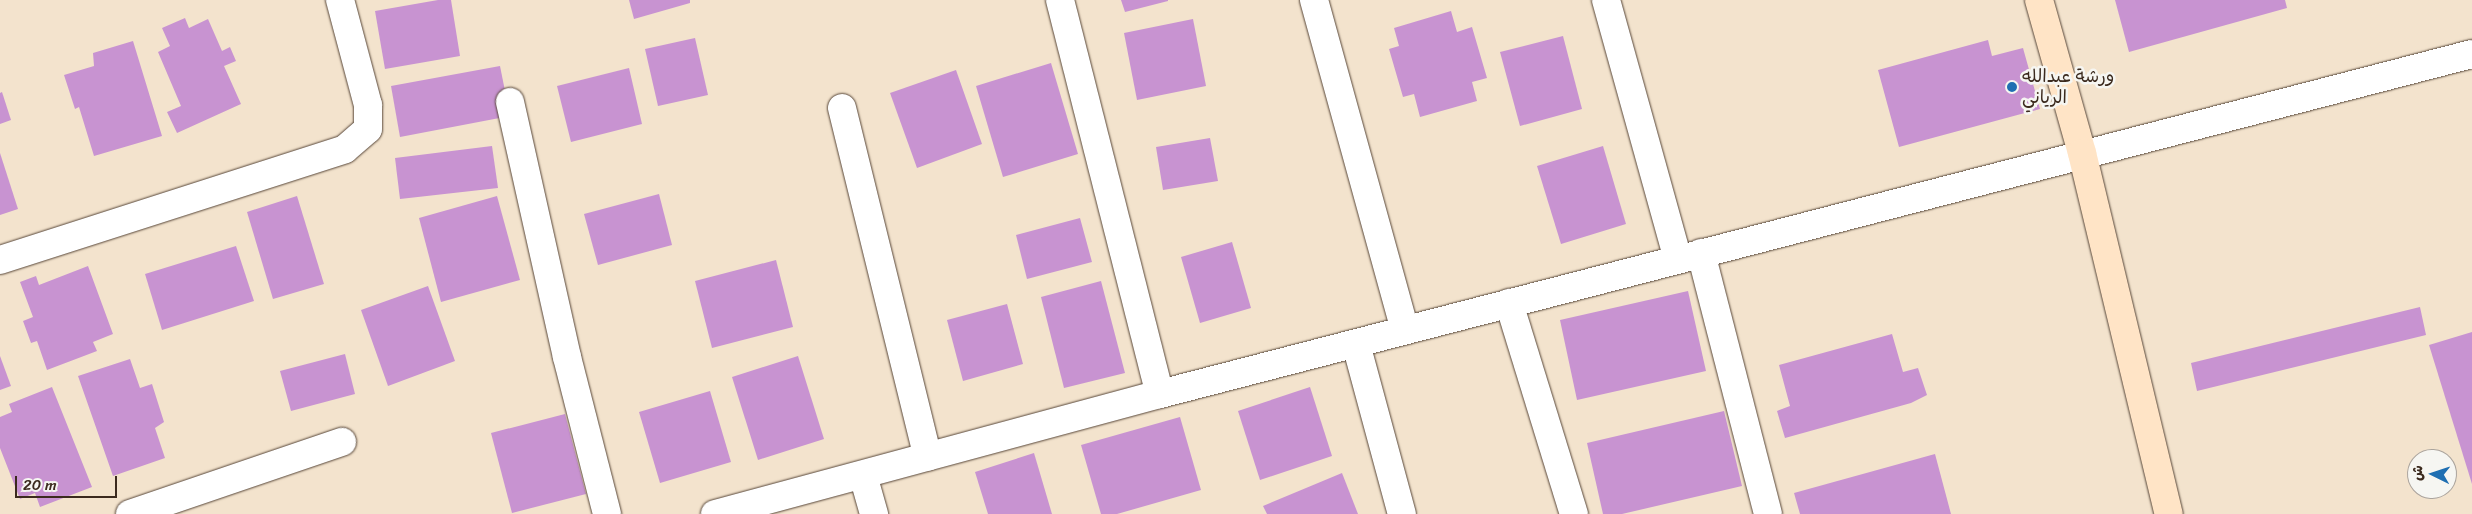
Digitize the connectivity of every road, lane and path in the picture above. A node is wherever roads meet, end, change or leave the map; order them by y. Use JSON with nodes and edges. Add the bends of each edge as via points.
{"nodes":[{"id":1,"x":340,"y":0,"type":"edge"},
{"id":2,"x":1060,"y":0,"type":"edge"},
{"id":3,"x":1314,"y":0,"type":"edge"},
{"id":4,"x":1606,"y":0,"type":"edge"},
{"id":5,"x":2039,"y":0,"type":"edge"},
{"id":6,"x":2472,"y":54,"type":"edge"},
{"id":7,"x":510,"y":102,"type":"dead end"},
{"id":8,"x":842,"y":108,"type":"dead end"},
{"id":9,"x":2082,"y":153,"type":"junction"},
{"id":10,"x":1690,"y":256,"type":"junction"},
{"id":11,"x":0,"y":260,"type":"edge"},
{"id":12,"x":1509,"y":303,"type":"junction"},
{"id":13,"x":1405,"y":330,"type":"junction"},
{"id":14,"x":1356,"y":344,"type":"junction"},
{"id":15,"x":1160,"y":394,"type":"junction"},
{"id":16,"x":342,"y":442,"type":"dead end"},
{"id":17,"x":928,"y":457,"type":"junction"},
{"id":18,"x":863,"y":475,"type":"junction"},
{"id":19,"x":130,"y":514,"type":"edge"},
{"id":20,"x":606,"y":514,"type":"edge"},
{"id":21,"x":714,"y":514,"type":"edge"},
{"id":22,"x":874,"y":514,"type":"edge"},
{"id":23,"x":1402,"y":514,"type":"edge"},
{"id":24,"x":1574,"y":514,"type":"edge"},
{"id":25,"x":1768,"y":514,"type":"edge"},
{"id":26,"x":2169,"y":514,"type":"edge"}],
"edges":[{"from":1,"to":11,"type":"street","via":[[368,105],[368,129],[344,149]]},
{"from":2,"to":15,"type":"street"},
{"from":3,"to":13,"type":"street"},
{"from":4,"to":10,"type":"street"},
{"from":5,"to":9,"type":"street"},
{"from":6,"to":9,"type":"street"},
{"from":7,"to":20,"type":"street"},
{"from":8,"to":17,"type":"street"},
{"from":9,"to":10,"type":"street"},
{"from":9,"to":26,"type":"street"},
{"from":10,"to":12,"type":"street"},
{"from":10,"to":25,"type":"street"},
{"from":12,"to":13,"type":"street"},
{"from":12,"to":24,"type":"street"},
{"from":13,"to":14,"type":"street"},
{"from":14,"to":15,"type":"street"},
{"from":14,"to":23,"type":"street"},
{"from":15,"to":17,"type":"street"},
{"from":16,"to":19,"type":"street"},
{"from":17,"to":18,"type":"street"},
{"from":18,"to":21,"type":"street"},
{"from":18,"to":22,"type":"street"}]}
